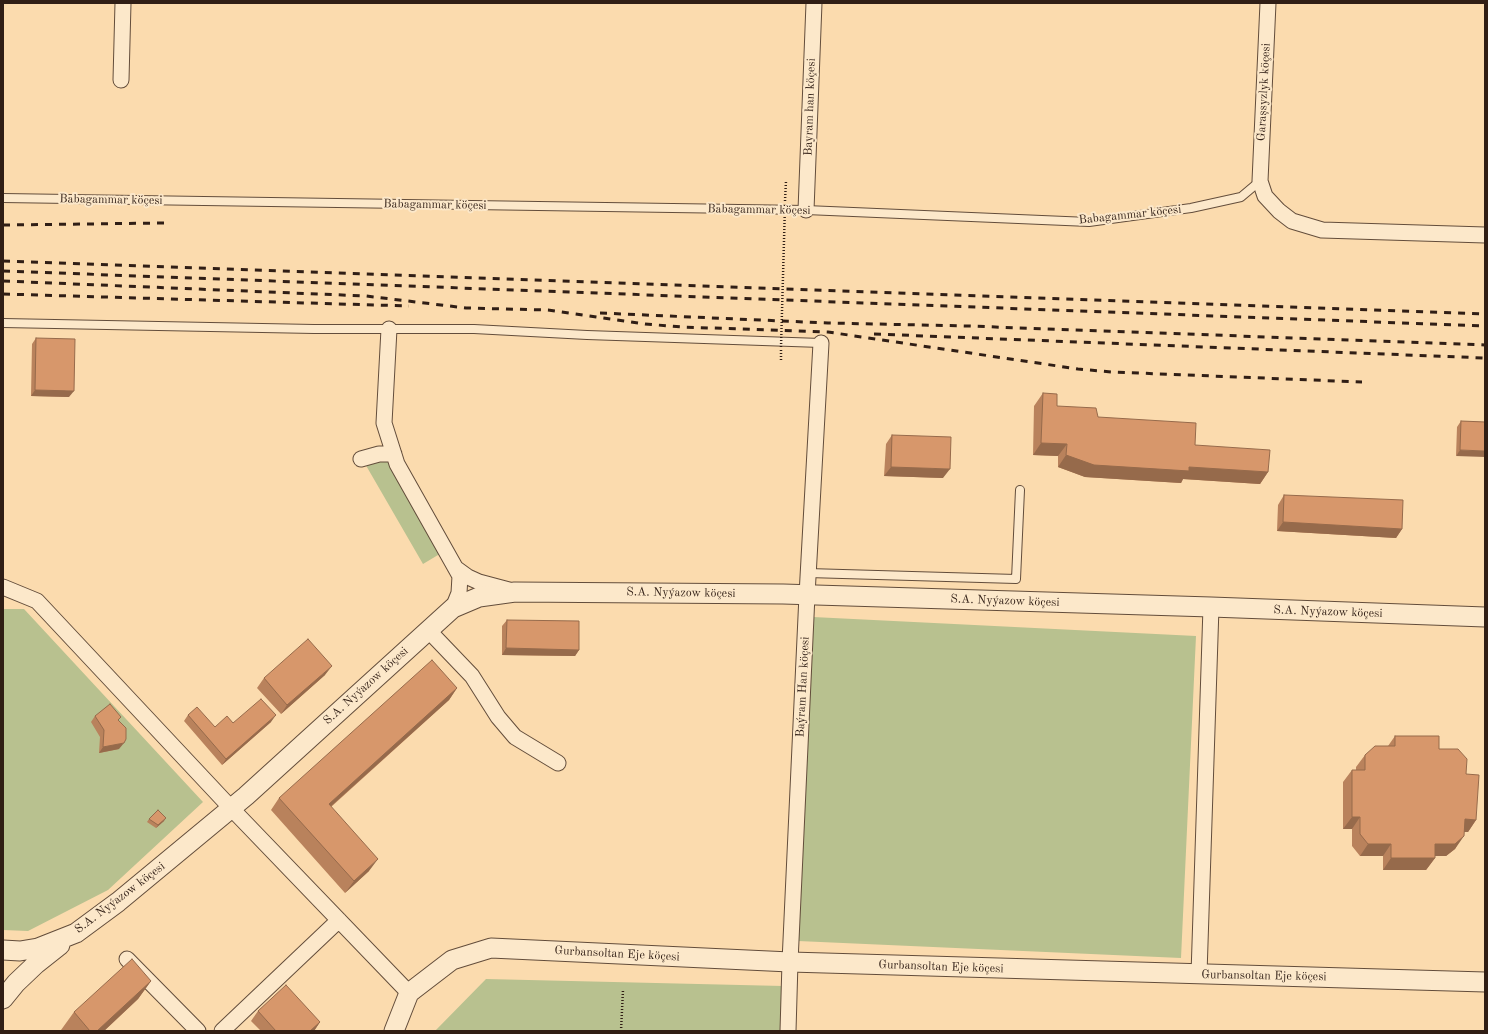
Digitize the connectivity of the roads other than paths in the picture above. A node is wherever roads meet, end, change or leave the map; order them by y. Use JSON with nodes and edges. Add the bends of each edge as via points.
{"nodes":[{"id":1,"x":123,"y":3,"type":"edge"},
{"id":2,"x":814,"y":3,"type":"edge"},
{"id":3,"x":1268,"y":3,"type":"edge"},
{"id":4,"x":121,"y":80,"type":"dead end"},
{"id":5,"x":1260,"y":181,"type":"junction"},
{"id":6,"x":3,"y":198,"type":"edge"},
{"id":7,"x":806,"y":210,"type":"junction"},
{"id":8,"x":1485,"y":234,"type":"edge"},
{"id":9,"x":3,"y":323,"type":"edge"},
{"id":10,"x":389,"y":329,"type":"junction"},
{"id":11,"x":821,"y":343,"type":"joint"},
{"id":12,"x":394,"y":454,"type":"junction"},
{"id":13,"x":361,"y":459,"type":"dead end"},
{"id":14,"x":1020,"y":490,"type":"dead end"},
{"id":15,"x":457,"y":569,"type":"junction"},
{"id":16,"x":808,"y":573,"type":"junction"},
{"id":17,"x":3,"y":587,"type":"edge"},
{"id":18,"x":515,"y":592,"type":"junction"},
{"id":19,"x":807,"y":595,"type":"junction"},
{"id":20,"x":1211,"y":607,"type":"junction"},
{"id":21,"x":453,"y":608,"type":"junction"},
{"id":22,"x":1485,"y":617,"type":"edge"},
{"id":23,"x":428,"y":630,"type":"junction"},
{"id":24,"x":558,"y":763,"type":"dead end"},
{"id":25,"x":231,"y":808,"type":"junction"},
{"id":26,"x":339,"y":920,"type":"junction"},
{"id":27,"x":76,"y":933,"type":"junction"},
{"id":28,"x":3,"y":950,"type":"edge"},
{"id":29,"x":127,"y":959,"type":"dead end"},
{"id":30,"x":790,"y":962,"type":"junction"},
{"id":31,"x":1199,"y":974,"type":"junction"},
{"id":32,"x":1485,"y":982,"type":"edge"},
{"id":33,"x":409,"y":993,"type":"junction"},
{"id":34,"x":3,"y":999,"type":"edge"},
{"id":35,"x":198,"y":1031,"type":"edge"},
{"id":36,"x":222,"y":1031,"type":"edge"},
{"id":37,"x":394,"y":1031,"type":"edge"},
{"id":38,"x":788,"y":1031,"type":"edge"}],
"edges":[{"from":1,"to":4,"type":"street"},
{"from":2,"to":7,"type":"street","name":"Bayram han köçesi"},
{"from":3,"to":5,"type":"street","name":"Garaşsyzlyk köçesi"},
{"from":5,"to":7,"type":"lane","name":"Babagammar köçesi","via":[[1241,197],[1191,208],[1089,222]]},
{"from":5,"to":8,"type":"street","via":[[1265,196],[1278,211],[1292,220],[1322,230]]},
{"from":6,"to":7,"type":"lane","name":"Babagammar köçesi"},
{"from":9,"to":10,"type":"lane"},
{"from":10,"to":11,"type":"lane","via":[[474,329]]},
{"from":10,"to":12,"type":"street","via":[[384,423]]},
{"from":11,"to":16,"type":"street","name":"Baýram Han köçesi"},
{"from":12,"to":13,"type":"street","via":[[379,454]]},
{"from":12,"to":15,"type":"street"},
{"from":14,"to":16,"type":"lane","via":[[1016,579]]},
{"from":15,"to":18,"type":"street","via":[[480,582]]},
{"from":15,"to":21,"type":"street","via":[[460,586]]},
{"from":16,"to":19,"type":"street","name":"Baýram Han köçesi"},
{"from":17,"to":25,"type":"street","via":[[38,601]]},
{"from":18,"to":19,"type":"street","name":"S.A. Nyýazow köçesi"},
{"from":18,"to":21,"type":"street","name":"S.A. Nyýazow köçesi","via":[[479,596]]},
{"from":19,"to":20,"type":"street","name":"S.A. Nyýazow köçesi"},
{"from":19,"to":30,"type":"street","name":"Baýram Han köçesi"},
{"from":20,"to":22,"type":"street","name":"S.A. Nyýazow köçesi"},
{"from":20,"to":31,"type":"street"},
{"from":21,"to":23,"type":"street","name":"S.A. Nyýazow köçesi"},
{"from":23,"to":24,"type":"street","via":[[472,676],[498,717],[515,737]]},
{"from":23,"to":25,"type":"street","name":"S.A. Nyýazow köçesi"},
{"from":25,"to":26,"type":"street"},
{"from":25,"to":27,"type":"street","name":"S.A. Nyýazow köçesi","via":[[118,902]]},
{"from":26,"to":33,"type":"street"},
{"from":26,"to":36,"type":"street"},
{"from":27,"to":28,"type":"street","name":"S.A. Nyýazow köçesi","via":[[38,948]]},
{"from":27,"to":34,"type":"street","via":[[36,964]]},
{"from":29,"to":35,"type":"street"},
{"from":30,"to":31,"type":"street","name":"Gurbansoltan Eje köçesi"},
{"from":30,"to":33,"type":"street","name":"Gurbansoltan Eje köçesi","via":[[491,948],[452,960]]},
{"from":30,"to":38,"type":"street","name":"Baýram Han köçesi"},
{"from":31,"to":32,"type":"street","name":"Gurbansoltan Eje köçesi"},
{"from":33,"to":37,"type":"street"}]}
